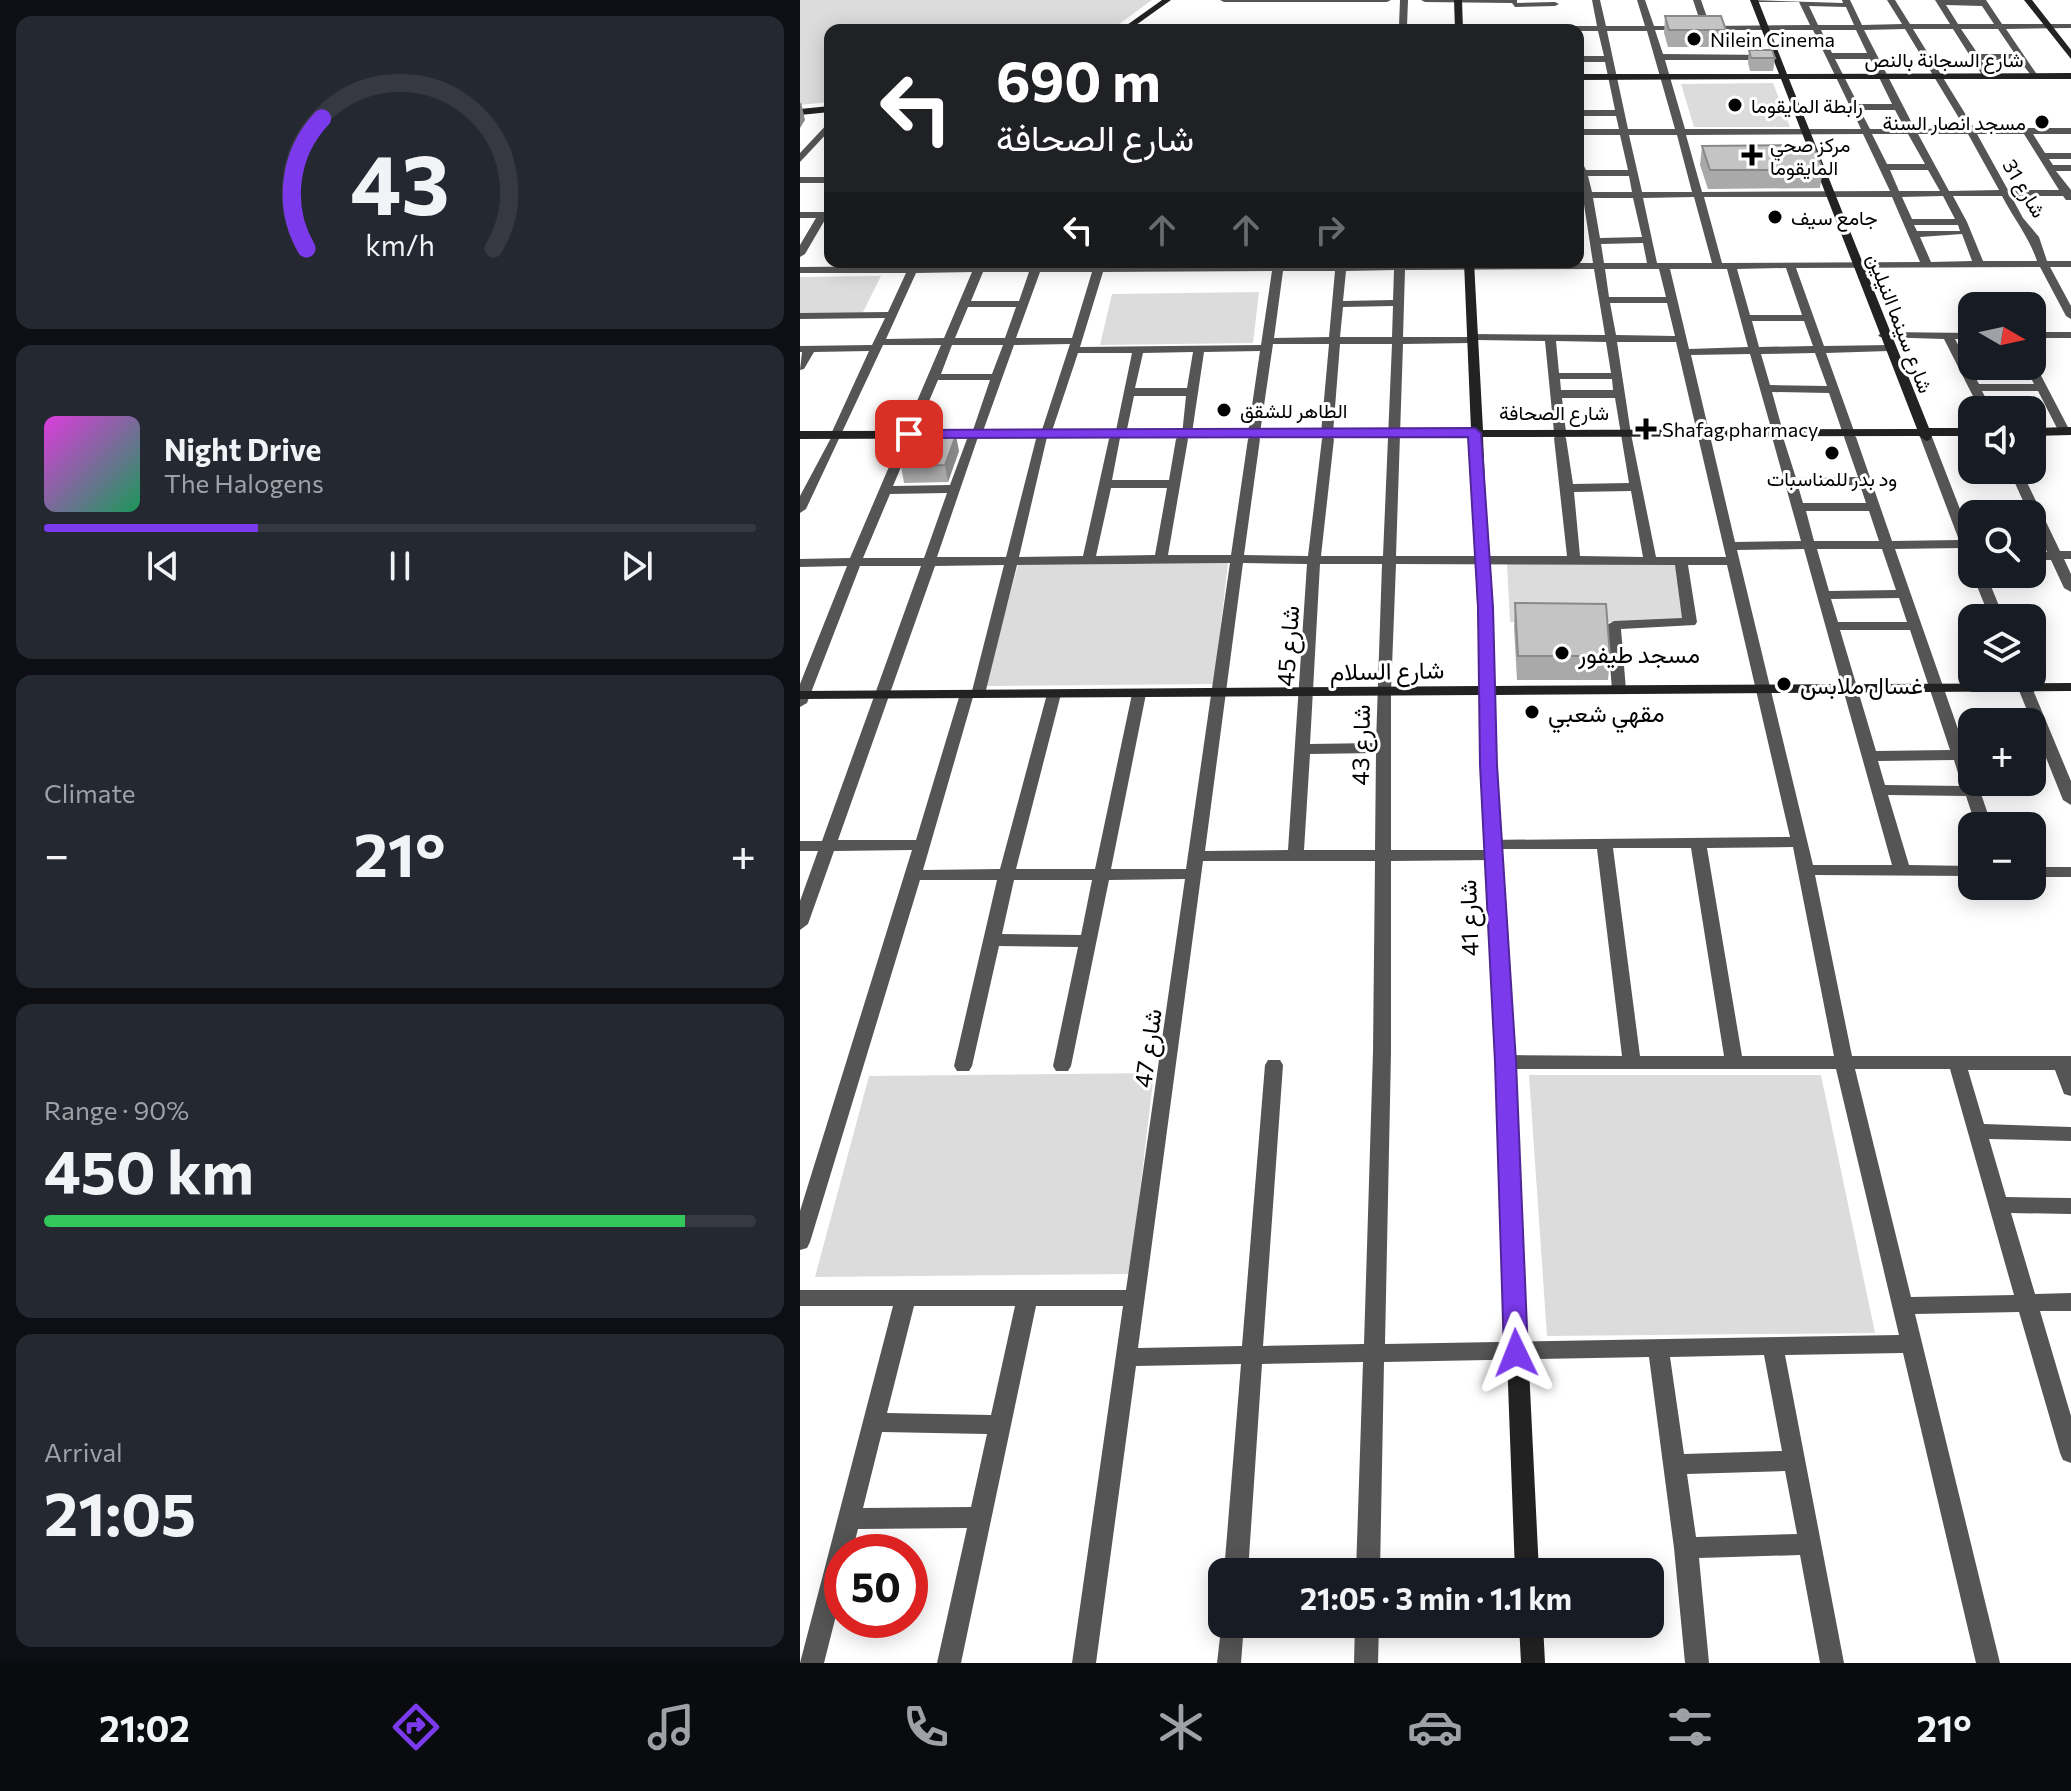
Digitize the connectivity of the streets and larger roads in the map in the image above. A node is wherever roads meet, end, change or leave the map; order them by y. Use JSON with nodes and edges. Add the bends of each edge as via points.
{"nodes":[{"id":1,"x":1167,"y":0,"type":"edge"},
{"id":2,"x":1174,"y":0,"type":"edge"},
{"id":3,"x":1224,"y":0,"type":"edge"},
{"id":4,"x":1266,"y":0,"type":"edge"},
{"id":5,"x":1314,"y":0,"type":"edge"},
{"id":6,"x":1364,"y":0,"type":"edge"},
{"id":7,"x":1387,"y":0,"type":"edge"},
{"id":8,"x":1404,"y":0,"type":"edge"},
{"id":9,"x":1425,"y":0,"type":"edge"},
{"id":10,"x":1458,"y":0,"type":"edge"},
{"id":11,"x":1596,"y":0,"type":"edge"},
{"id":12,"x":1641,"y":0,"type":"edge"},
{"id":13,"x":1697,"y":0,"type":"edge"},
{"id":14,"x":1754,"y":0,"type":"edge"},
{"id":15,"x":1891,"y":0,"type":"edge"},
{"id":16,"x":2028,"y":0,"type":"edge"},
{"id":17,"x":1514,"y":2,"type":"edge"},
{"id":18,"x":1554,"y":2,"type":"edge"},
{"id":19,"x":1847,"y":2,"type":"edge"},
{"id":20,"x":1940,"y":2,"type":"edge"},
{"id":21,"x":1983,"y":2,"type":"edge"},
{"id":22,"x":1804,"y":4,"type":"junction"},
{"id":23,"x":1150,"y":17,"type":"junction"},
{"id":24,"x":1136,"y":24,"type":"edge"},
{"id":25,"x":1142,"y":24,"type":"edge"},
{"id":26,"x":1219,"y":24,"type":"edge"},
{"id":27,"x":1263,"y":24,"type":"edge"},
{"id":28,"x":1311,"y":24,"type":"edge"},
{"id":29,"x":1362,"y":24,"type":"edge"},
{"id":30,"x":1404,"y":24,"type":"edge"},
{"id":31,"x":1458,"y":24,"type":"edge"},
{"id":32,"x":1516,"y":24,"type":"edge"},
{"id":33,"x":1558,"y":24,"type":"edge"},
{"id":34,"x":2049,"y":26,"type":"junction"},
{"id":35,"x":2071,"y":26,"type":"edge"},
{"id":36,"x":1815,"y":27,"type":"junction"},
{"id":37,"x":1860,"y":27,"type":"junction"},
{"id":38,"x":1906,"y":27,"type":"junction"},
{"id":39,"x":1956,"y":27,"type":"junction"},
{"id":40,"x":2000,"y":27,"type":"junction"},
{"id":41,"x":1584,"y":28,"type":"edge"},
{"id":42,"x":1600,"y":28,"type":"junction"},
{"id":43,"x":1649,"y":28,"type":"junction"},
{"id":44,"x":1707,"y":28,"type":"junction"},
{"id":45,"x":1764,"y":28,"type":"junction"},
{"id":46,"x":2014,"y":46,"type":"junction"},
{"id":47,"x":1968,"y":47,"type":"junction"},
{"id":48,"x":1826,"y":51,"type":"junction"},
{"id":49,"x":1872,"y":51,"type":"junction"},
{"id":50,"x":2071,"y":56,"type":"edge"},
{"id":51,"x":1660,"y":57,"type":"junction"},
{"id":52,"x":1775,"y":57,"type":"junction"},
{"id":53,"x":1974,"y":57,"type":"junction"},
{"id":54,"x":2021,"y":57,"type":"junction"},
{"id":55,"x":1584,"y":59,"type":"edge"},
{"id":56,"x":1608,"y":59,"type":"junction"},
{"id":57,"x":1987,"y":76,"type":"junction"},
{"id":58,"x":2034,"y":76,"type":"junction"},
{"id":59,"x":2071,"y":76,"type":"edge"},
{"id":60,"x":1584,"y":77,"type":"edge"},
{"id":61,"x":1612,"y":77,"type":"junction"},
{"id":62,"x":1666,"y":77,"type":"junction"},
{"id":63,"x":1782,"y":77,"type":"junction"},
{"id":64,"x":1837,"y":77,"type":"junction"},
{"id":65,"x":1885,"y":77,"type":"junction"},
{"id":66,"x":1936,"y":77,"type":"junction"},
{"id":67,"x":1851,"y":102,"type":"junction"},
{"id":68,"x":1896,"y":102,"type":"junction"},
{"id":69,"x":824,"y":108,"type":"edge"},
{"id":70,"x":800,"y":110,"type":"edge"},
{"id":71,"x":1584,"y":113,"type":"edge"},
{"id":72,"x":1620,"y":113,"type":"junction"},
{"id":73,"x":1865,"y":131,"type":"junction"},
{"id":74,"x":1913,"y":131,"type":"junction"},
{"id":75,"x":1971,"y":131,"type":"junction"},
{"id":76,"x":2071,"y":131,"type":"edge"},
{"id":77,"x":1584,"y":132,"type":"edge"},
{"id":78,"x":1624,"y":132,"type":"junction"},
{"id":79,"x":1681,"y":132,"type":"junction"},
{"id":80,"x":1806,"y":132,"type":"junction"},
{"id":81,"x":2027,"y":132,"type":"junction"},
{"id":82,"x":824,"y":133,"type":"edge"},
{"id":83,"x":1878,"y":156,"type":"junction"},
{"id":84,"x":1925,"y":156,"type":"junction"},
{"id":85,"x":2042,"y":156,"type":"junction"},
{"id":86,"x":2071,"y":156,"type":"edge"},
{"id":87,"x":800,"y":159,"type":"edge"},
{"id":88,"x":1884,"y":167,"type":"junction"},
{"id":89,"x":1932,"y":167,"type":"junction"},
{"id":90,"x":2049,"y":168,"type":"junction"},
{"id":91,"x":2071,"y":168,"type":"edge"},
{"id":92,"x":1584,"y":173,"type":"edge"},
{"id":93,"x":1633,"y":173,"type":"junction"},
{"id":94,"x":800,"y":180,"type":"edge"},
{"id":95,"x":824,"y":180,"type":"edge"},
{"id":96,"x":1946,"y":192,"type":"junction"},
{"id":97,"x":2005,"y":192,"type":"junction"},
{"id":98,"x":1894,"y":193,"type":"junction"},
{"id":99,"x":1638,"y":194,"type":"junction"},
{"id":100,"x":1698,"y":194,"type":"junction"},
{"id":101,"x":1833,"y":194,"type":"junction"},
{"id":102,"x":1584,"y":195,"type":"edge"},
{"id":103,"x":2069,"y":196,"type":"edge"},
{"id":104,"x":800,"y":215,"type":"edge"},
{"id":105,"x":824,"y":215,"type":"edge"},
{"id":106,"x":824,"y":218,"type":"edge"},
{"id":107,"x":1584,"y":219,"type":"edge"},
{"id":108,"x":1907,"y":222,"type":"junction"},
{"id":109,"x":1964,"y":228,"type":"junction"},
{"id":110,"x":1912,"y":234,"type":"junction"},
{"id":111,"x":1647,"y":240,"type":"junction"},
{"id":112,"x":1594,"y":241,"type":"junction"},
{"id":113,"x":800,"y":254,"type":"edge"},
{"id":114,"x":2043,"y":264,"type":"junction"},
{"id":115,"x":2071,"y":264,"type":"edge"},
{"id":116,"x":1790,"y":265,"type":"junction"},
{"id":117,"x":1859,"y":265,"type":"junction"},
{"id":118,"x":1927,"y":265,"type":"junction"},
{"id":119,"x":1979,"y":265,"type":"junction"},
{"id":120,"x":1718,"y":266,"type":"junction"},
{"id":121,"x":1731,"y":266,"type":"junction"},
{"id":122,"x":1584,"y":267,"type":"edge"},
{"id":123,"x":1659,"y":267,"type":"junction"},
{"id":124,"x":826,"y":268,"type":"edge"},
{"id":125,"x":913,"y":268,"type":"edge"},
{"id":126,"x":957,"y":268,"type":"edge"},
{"id":127,"x":1036,"y":268,"type":"joint"},
{"id":128,"x":1098,"y":268,"type":"edge"},
{"id":129,"x":1278,"y":268,"type":"edge"},
{"id":130,"x":1341,"y":268,"type":"edge"},
{"id":131,"x":1400,"y":268,"type":"edge"},
{"id":132,"x":1469,"y":268,"type":"edge"},
{"id":133,"x":1599,"y":268,"type":"junction"},
{"id":134,"x":979,"y":269,"type":"junction"},
{"id":135,"x":800,"y":270,"type":"edge"},
{"id":136,"x":1605,"y":300,"type":"junction"},
{"id":137,"x":1671,"y":300,"type":"junction"},
{"id":138,"x":1396,"y":303,"type":"junction"},
{"id":139,"x":964,"y":304,"type":"junction"},
{"id":140,"x":1023,"y":304,"type":"junction"},
{"id":141,"x":1337,"y":304,"type":"junction"},
{"id":142,"x":891,"y":315,"type":"junction"},
{"id":143,"x":800,"y":316,"type":"edge"},
{"id":144,"x":2071,"y":316,"type":"edge"},
{"id":145,"x":1744,"y":318,"type":"junction"},
{"id":146,"x":1807,"y":318,"type":"junction"},
{"id":147,"x":1884,"y":335,"type":"junction"},
{"id":148,"x":2046,"y":335,"type":"edge"},
{"id":149,"x":2071,"y":335,"type":"edge"},
{"id":150,"x":1948,"y":336,"type":"junction"},
{"id":151,"x":1958,"y":336,"type":"edge"},
{"id":152,"x":1550,"y":337,"type":"junction"},
{"id":153,"x":1472,"y":339,"type":"junction"},
{"id":154,"x":1612,"y":339,"type":"junction"},
{"id":155,"x":948,"y":341,"type":"junction"},
{"id":156,"x":1010,"y":341,"type":"junction"},
{"id":157,"x":1334,"y":341,"type":"junction"},
{"id":158,"x":1397,"y":341,"type":"junction"},
{"id":159,"x":1265,"y":344,"type":"junction"},
{"id":160,"x":878,"y":345,"type":"junction"},
{"id":161,"x":1074,"y":345,"type":"junction"},
{"id":162,"x":1682,"y":346,"type":"junction"},
{"id":163,"x":1199,"y":348,"type":"junction"},
{"id":164,"x":1889,"y":348,"type":"junction"},
{"id":165,"x":805,"y":349,"type":"edge"},
{"id":166,"x":1138,"y":349,"type":"junction"},
{"id":167,"x":1820,"y":350,"type":"junction"},
{"id":168,"x":1754,"y":351,"type":"junction"},
{"id":169,"x":800,"y":367,"type":"edge"},
{"id":170,"x":1555,"y":376,"type":"junction"},
{"id":171,"x":1617,"y":376,"type":"junction"},
{"id":172,"x":933,"y":377,"type":"junction"},
{"id":173,"x":997,"y":377,"type":"junction"},
{"id":174,"x":2038,"y":380,"type":"edge"},
{"id":175,"x":2042,"y":387,"type":"junction"},
{"id":176,"x":1766,"y":388,"type":"junction"},
{"id":177,"x":1976,"y":388,"type":"junction"},
{"id":178,"x":1834,"y":390,"type":"junction"},
{"id":179,"x":1129,"y":392,"type":"junction"},
{"id":180,"x":1192,"y":392,"type":"junction"},
{"id":181,"x":1557,"y":394,"type":"junction"},
{"id":182,"x":1620,"y":394,"type":"junction"},
{"id":183,"x":1980,"y":396,"type":"edge"},
{"id":184,"x":1778,"y":434,"type":"junction"},
{"id":185,"x":1849,"y":434,"type":"junction"},
{"id":186,"x":1925,"y":434,"type":"junction"},
{"id":187,"x":1958,"y":434,"type":"edge"},
{"id":188,"x":1560,"y":435,"type":"junction"},
{"id":189,"x":1626,"y":435,"type":"junction"},
{"id":190,"x":1704,"y":435,"type":"junction"},
{"id":191,"x":2046,"y":435,"type":"edge"},
{"id":192,"x":974,"y":436,"type":"junction"},
{"id":193,"x":1044,"y":436,"type":"junction"},
{"id":194,"x":1118,"y":436,"type":"junction"},
{"id":195,"x":1184,"y":436,"type":"junction"},
{"id":196,"x":1254,"y":436,"type":"junction"},
{"id":197,"x":1328,"y":436,"type":"junction"},
{"id":198,"x":1394,"y":436,"type":"junction"},
{"id":199,"x":1475,"y":436,"type":"junction"},
{"id":200,"x":2069,"y":436,"type":"edge"},
{"id":201,"x":800,"y":437,"type":"edge"},
{"id":202,"x":836,"y":437,"type":"junction"},
{"id":203,"x":908,"y":437,"type":"junction"},
{"id":204,"x":1866,"y":481,"type":"junction"},
{"id":205,"x":1791,"y":482,"type":"junction"},
{"id":206,"x":1105,"y":484,"type":"junction"},
{"id":207,"x":1173,"y":484,"type":"junction"},
{"id":208,"x":2022,"y":484,"type":"edge"},
{"id":209,"x":1635,"y":487,"type":"junction"},
{"id":210,"x":1567,"y":488,"type":"junction"},
{"id":211,"x":954,"y":489,"type":"junction"},
{"id":212,"x":886,"y":490,"type":"junction"},
{"id":213,"x":1799,"y":507,"type":"junction"},
{"id":214,"x":1875,"y":507,"type":"junction"},
{"id":215,"x":800,"y":509,"type":"edge"},
{"id":216,"x":1958,"y":521,"type":"edge"},
{"id":217,"x":1808,"y":545,"type":"junction"},
{"id":218,"x":1888,"y":545,"type":"junction"},
{"id":219,"x":1958,"y":552,"type":"edge"},
{"id":220,"x":1732,"y":553,"type":"junction"},
{"id":221,"x":2046,"y":555,"type":"edge"},
{"id":222,"x":2055,"y":555,"type":"junction"},
{"id":223,"x":2071,"y":555,"type":"edge"},
{"id":224,"x":1089,"y":559,"type":"junction"},
{"id":225,"x":1161,"y":559,"type":"junction"},
{"id":226,"x":1389,"y":559,"type":"junction"},
{"id":227,"x":1013,"y":560,"type":"junction"},
{"id":228,"x":1236,"y":560,"type":"junction"},
{"id":229,"x":1314,"y":560,"type":"junction"},
{"id":230,"x":1483,"y":560,"type":"junction"},
{"id":231,"x":1574,"y":560,"type":"junction"},
{"id":232,"x":1681,"y":560,"type":"junction"},
{"id":233,"x":930,"y":561,"type":"junction"},
{"id":234,"x":1650,"y":561,"type":"junction"},
{"id":235,"x":855,"y":562,"type":"junction"},
{"id":236,"x":800,"y":563,"type":"edge"},
{"id":237,"x":2071,"y":588,"type":"edge"},
{"id":238,"x":1904,"y":594,"type":"junction"},
{"id":239,"x":1823,"y":595,"type":"junction"},
{"id":240,"x":1832,"y":626,"type":"junction"},
{"id":241,"x":1914,"y":626,"type":"junction"},
{"id":242,"x":2046,"y":685,"type":"edge"},
{"id":243,"x":1958,"y":687,"type":"edge"},
{"id":244,"x":2071,"y":687,"type":"edge"},
{"id":245,"x":1851,"y":688,"type":"junction"},
{"id":246,"x":1936,"y":688,"type":"junction"},
{"id":247,"x":1766,"y":689,"type":"junction"},
{"id":248,"x":1619,"y":690,"type":"junction"},
{"id":249,"x":1487,"y":691,"type":"junction"},
{"id":250,"x":1384,"y":692,"type":"junction"},
{"id":251,"x":2027,"y":692,"type":"edge"},
{"id":252,"x":1306,"y":693,"type":"junction"},
{"id":253,"x":972,"y":694,"type":"junction"},
{"id":254,"x":1054,"y":694,"type":"junction"},
{"id":255,"x":1139,"y":694,"type":"junction"},
{"id":256,"x":1220,"y":694,"type":"junction"},
{"id":257,"x":882,"y":695,"type":"junction"},
{"id":258,"x":801,"y":698,"type":"edge"},
{"id":259,"x":1384,"y":748,"type":"junction"},
{"id":260,"x":1302,"y":749,"type":"junction"},
{"id":261,"x":1958,"y":752,"type":"edge"},
{"id":262,"x":1958,"y":755,"type":"edge"},
{"id":263,"x":1870,"y":756,"type":"junction"},
{"id":264,"x":1879,"y":790,"type":"junction"},
{"id":265,"x":1958,"y":791,"type":"edge"},
{"id":266,"x":2071,"y":800,"type":"edge"},
{"id":267,"x":1698,"y":842,"type":"junction"},
{"id":268,"x":1799,"y":842,"type":"junction"},
{"id":269,"x":1604,"y":843,"type":"junction"},
{"id":270,"x":829,"y":845,"type":"junction"},
{"id":271,"x":923,"y":845,"type":"junction"},
{"id":272,"x":800,"y":846,"type":"edge"},
{"id":273,"x":1493,"y":849,"type":"junction"},
{"id":274,"x":1382,"y":855,"type":"junction"},
{"id":275,"x":1296,"y":856,"type":"junction"},
{"id":276,"x":1196,"y":865,"type":"junction"},
{"id":277,"x":1806,"y":870,"type":"junction"},
{"id":278,"x":1902,"y":870,"type":"junction"},
{"id":279,"x":1958,"y":871,"type":"edge"},
{"id":280,"x":2046,"y":872,"type":"edge"},
{"id":281,"x":2071,"y":872,"type":"edge"},
{"id":282,"x":1007,"y":874,"type":"junction"},
{"id":283,"x":1101,"y":874,"type":"junction"},
{"id":284,"x":913,"y":875,"type":"junction"},
{"id":285,"x":800,"y":924,"type":"edge"},
{"id":286,"x":991,"y":940,"type":"junction"},
{"id":287,"x":1087,"y":941,"type":"junction"},
{"id":288,"x":1505,"y":1062,"type":"junction"},
{"id":289,"x":1632,"y":1063,"type":"junction"},
{"id":290,"x":1734,"y":1063,"type":"junction"},
{"id":291,"x":1844,"y":1063,"type":"junction"},
{"id":292,"x":1957,"y":1063,"type":"junction"},
{"id":293,"x":2066,"y":1063,"type":"edge"},
{"id":294,"x":1274,"y":1065,"type":"dead end"},
{"id":295,"x":963,"y":1066,"type":"dead end"},
{"id":296,"x":1062,"y":1066,"type":"dead end"},
{"id":297,"x":2071,"y":1089,"type":"edge"},
{"id":298,"x":1977,"y":1131,"type":"junction"},
{"id":299,"x":2071,"y":1134,"type":"edge"},
{"id":300,"x":1998,"y":1205,"type":"junction"},
{"id":301,"x":2071,"y":1206,"type":"edge"},
{"id":302,"x":800,"y":1242,"type":"edge"},
{"id":303,"x":800,"y":1298,"type":"edge"},
{"id":304,"x":906,"y":1298,"type":"junction"},
{"id":305,"x":1027,"y":1298,"type":"junction"},
{"id":306,"x":1136,"y":1298,"type":"junction"},
{"id":307,"x":2026,"y":1302,"type":"junction"},
{"id":308,"x":2071,"y":1302,"type":"edge"},
{"id":309,"x":1903,"y":1306,"type":"junction"},
{"id":310,"x":1912,"y":1344,"type":"junction"},
{"id":311,"x":1773,"y":1346,"type":"junction"},
{"id":312,"x":1658,"y":1349,"type":"junction"},
{"id":313,"x":1516,"y":1353,"type":"junction"},
{"id":314,"x":1373,"y":1354,"type":"junction"},
{"id":315,"x":1253,"y":1355,"type":"junction"},
{"id":316,"x":1127,"y":1357,"type":"junction"},
{"id":317,"x":2066,"y":1421,"type":"edge"},
{"id":318,"x":873,"y":1422,"type":"junction"},
{"id":319,"x":1000,"y":1425,"type":"junction"},
{"id":320,"x":2071,"y":1453,"type":"edge"},
{"id":321,"x":1794,"y":1461,"type":"junction"},
{"id":322,"x":1676,"y":1464,"type":"junction"},
{"id":323,"x":980,"y":1517,"type":"junction"},
{"id":324,"x":848,"y":1519,"type":"junction"},
{"id":325,"x":1809,"y":1544,"type":"junction"},
{"id":326,"x":1686,"y":1548,"type":"junction"},
{"id":327,"x":1237,"y":1558,"type":"edge"},
{"id":328,"x":1368,"y":1558,"type":"edge"},
{"id":329,"x":1526,"y":1558,"type":"edge"},
{"id":330,"x":1231,"y":1638,"type":"edge"},
{"id":331,"x":1367,"y":1638,"type":"edge"},
{"id":332,"x":1532,"y":1638,"type":"edge"},
{"id":333,"x":812,"y":1663,"type":"edge"},
{"id":334,"x":949,"y":1663,"type":"edge"},
{"id":335,"x":1084,"y":1663,"type":"edge"},
{"id":336,"x":1229,"y":1663,"type":"edge"},
{"id":337,"x":1366,"y":1663,"type":"edge"},
{"id":338,"x":1533,"y":1663,"type":"edge"},
{"id":339,"x":1697,"y":1663,"type":"edge"},
{"id":340,"x":1832,"y":1663,"type":"edge"},
{"id":341,"x":1988,"y":1663,"type":"edge"}],
"edges":[{"from":1,"to":23,"type":"street"},
{"from":2,"to":23,"type":"street"},
{"from":3,"to":4,"type":"street"},
{"from":3,"to":26,"type":"street"},
{"from":4,"to":5,"type":"street"},
{"from":4,"to":27,"type":"street"},
{"from":5,"to":6,"type":"street"},
{"from":5,"to":28,"type":"street"},
{"from":6,"to":7,"type":"street"},
{"from":6,"to":29,"type":"street"},
{"from":8,"to":30,"type":"street"},
{"from":9,"to":10,"type":"street"},
{"from":10,"to":17,"type":"street"},
{"from":10,"to":31,"type":"street"},
{"from":11,"to":42,"type":"street"},
{"from":12,"to":43,"type":"street"},
{"from":13,"to":44,"type":"street"},
{"from":14,"to":22,"type":"street"},
{"from":14,"to":45,"type":"street","name":"شارع سينما النيلين"},
{"from":15,"to":38,"type":"street","name":"شارع 31"},
{"from":16,"to":34,"type":"street"},
{"from":17,"to":18,"type":"street"},
{"from":17,"to":32,"type":"street"},
{"from":18,"to":33,"type":"street"},
{"from":19,"to":22,"type":"street"},
{"from":19,"to":37,"type":"street"},
{"from":20,"to":21,"type":"street"},
{"from":20,"to":39,"type":"street"},
{"from":21,"to":40,"type":"street"},
{"from":22,"to":36,"type":"street"},
{"from":23,"to":24,"type":"street"},
{"from":23,"to":25,"type":"street"},
{"from":34,"to":35,"type":"street"},
{"from":34,"to":40,"type":"street"},
{"from":34,"to":50,"type":"street"},
{"from":36,"to":37,"type":"street"},
{"from":36,"to":45,"type":"street"},
{"from":36,"to":48,"type":"street"},
{"from":37,"to":38,"type":"street"},
{"from":37,"to":49,"type":"street"},
{"from":38,"to":39,"type":"street"},
{"from":38,"to":66,"type":"street","name":"شارع 31"},
{"from":39,"to":40,"type":"street"},
{"from":39,"to":47,"type":"street"},
{"from":40,"to":46,"type":"street"},
{"from":41,"to":42,"type":"street"},
{"from":42,"to":43,"type":"street"},
{"from":42,"to":56,"type":"street"},
{"from":43,"to":44,"type":"street"},
{"from":43,"to":51,"type":"street"},
{"from":44,"to":45,"type":"street"},
{"from":45,"to":52,"type":"street","name":"شارع سينما النيلين"},
{"from":46,"to":47,"type":"street"},
{"from":46,"to":54,"type":"street"},
{"from":47,"to":53,"type":"street"},
{"from":48,"to":49,"type":"street"},
{"from":48,"to":64,"type":"street"},
{"from":49,"to":65,"type":"street"},
{"from":51,"to":52,"type":"street"},
{"from":51,"to":62,"type":"street"},
{"from":52,"to":63,"type":"street","name":"شارع سينما النيلين"},
{"from":53,"to":54,"type":"street"},
{"from":53,"to":57,"type":"street"},
{"from":54,"to":58,"type":"street"},
{"from":55,"to":56,"type":"street"},
{"from":56,"to":61,"type":"street"},
{"from":57,"to":58,"type":"street","name":"شارع السجانة بالنص"},
{"from":57,"to":66,"type":"street","name":"شارع السجانة بالنص"},
{"from":58,"to":59,"type":"street","name":"شارع السجانة بالنص"},
{"from":60,"to":61,"type":"street","name":"شارع السجانة بالنص"},
{"from":61,"to":62,"type":"street","name":"شارع السجانة بالنص"},
{"from":61,"to":72,"type":"street"},
{"from":62,"to":63,"type":"street","name":"شارع السجانة بالنص"},
{"from":62,"to":79,"type":"street"},
{"from":63,"to":64,"type":"street","name":"شارع السجانة بالنص"},
{"from":63,"to":80,"type":"street","name":"شارع سينما النيلين"},
{"from":64,"to":65,"type":"street","name":"شارع السجانة بالنص"},
{"from":64,"to":67,"type":"street"},
{"from":65,"to":66,"type":"street","name":"شارع السجانة بالنص"},
{"from":65,"to":68,"type":"street"},
{"from":66,"to":75,"type":"street","name":"شارع 31"},
{"from":67,"to":68,"type":"street"},
{"from":67,"to":73,"type":"street"},
{"from":68,"to":74,"type":"street"},
{"from":69,"to":70,"type":"street"},
{"from":71,"to":72,"type":"street"},
{"from":72,"to":78,"type":"street"},
{"from":73,"to":74,"type":"street"},
{"from":73,"to":80,"type":"street"},
{"from":73,"to":83,"type":"street"},
{"from":74,"to":75,"type":"street"},
{"from":74,"to":84,"type":"street"},
{"from":75,"to":81,"type":"street"},
{"from":75,"to":97,"type":"street","name":"شارع 31"},
{"from":76,"to":81,"type":"street"},
{"from":77,"to":78,"type":"street"},
{"from":78,"to":79,"type":"street"},
{"from":78,"to":93,"type":"street"},
{"from":79,"to":80,"type":"street"},
{"from":79,"to":100,"type":"street"},
{"from":80,"to":101,"type":"street","name":"شارع سينما النيلين"},
{"from":81,"to":85,"type":"street"},
{"from":82,"to":87,"type":"street"},
{"from":83,"to":84,"type":"street"},
{"from":83,"to":88,"type":"street"},
{"from":84,"to":89,"type":"street"},
{"from":85,"to":86,"type":"street"},
{"from":85,"to":90,"type":"street"},
{"from":88,"to":89,"type":"street"},
{"from":88,"to":98,"type":"street"},
{"from":89,"to":96,"type":"street"},
{"from":90,"to":91,"type":"street"},
{"from":90,"to":103,"type":"street"},
{"from":92,"to":93,"type":"street"},
{"from":93,"to":99,"type":"street"},
{"from":94,"to":95,"type":"street"},
{"from":96,"to":97,"type":"street"},
{"from":96,"to":98,"type":"street"},
{"from":96,"to":109,"type":"street"},
{"from":97,"to":103,"type":"street"},
{"from":97,"to":114,"type":"street","name":"شارع 31","via":[[2034,237]]},
{"from":98,"to":101,"type":"street"},
{"from":98,"to":108,"type":"street"},
{"from":99,"to":100,"type":"street"},
{"from":99,"to":102,"type":"street"},
{"from":99,"to":111,"type":"street"},
{"from":100,"to":101,"type":"street"},
{"from":100,"to":120,"type":"street"},
{"from":101,"to":117,"type":"street","name":"شارع سينما النيلين"},
{"from":104,"to":105,"type":"street"},
{"from":106,"to":113,"type":"street"},
{"from":107,"to":112,"type":"street"},
{"from":108,"to":109,"type":"street"},
{"from":108,"to":110,"type":"street"},
{"from":109,"to":110,"type":"street"},
{"from":109,"to":119,"type":"street"},
{"from":110,"to":118,"type":"street"},
{"from":111,"to":112,"type":"street"},
{"from":111,"to":123,"type":"street"},
{"from":112,"to":133,"type":"street"},
{"from":114,"to":115,"type":"street"},
{"from":114,"to":119,"type":"street"},
{"from":114,"to":144,"type":"street","name":"شارع 31"},
{"from":116,"to":117,"type":"street"},
{"from":116,"to":121,"type":"street"},
{"from":116,"to":146,"type":"street"},
{"from":117,"to":118,"type":"street"},
{"from":117,"to":147,"type":"street","name":"شارع سينما النيلين"},
{"from":118,"to":119,"type":"street"},
{"from":120,"to":121,"type":"street"},
{"from":120,"to":123,"type":"street"},
{"from":121,"to":145,"type":"street"},
{"from":122,"to":133,"type":"street"},
{"from":123,"to":133,"type":"street"},
{"from":123,"to":137,"type":"street"},
{"from":124,"to":135,"type":"street"},
{"from":125,"to":142,"type":"street"},
{"from":126,"to":134,"type":"street"},
{"from":127,"to":134,"type":"street"},
{"from":127,"to":140,"type":"street"},
{"from":128,"to":161,"type":"street"},
{"from":129,"to":159,"type":"street","name":"شارع 47"},
{"from":130,"to":141,"type":"street","name":"شارع 45"},
{"from":131,"to":138,"type":"street","name":"شارع 43"},
{"from":132,"to":153,"type":"street","name":"شارع 41"},
{"from":133,"to":136,"type":"street"},
{"from":134,"to":139,"type":"street"},
{"from":136,"to":137,"type":"street"},
{"from":136,"to":154,"type":"street"},
{"from":137,"to":162,"type":"street"},
{"from":138,"to":141,"type":"street"},
{"from":138,"to":158,"type":"street","name":"شارع 43"},
{"from":139,"to":140,"type":"street"},
{"from":139,"to":155,"type":"street"},
{"from":140,"to":156,"type":"street"},
{"from":141,"to":157,"type":"street","name":"شارع 45"},
{"from":142,"to":143,"type":"street"},
{"from":142,"to":160,"type":"street"},
{"from":145,"to":146,"type":"street"},
{"from":145,"to":168,"type":"street"},
{"from":146,"to":167,"type":"street"},
{"from":147,"to":150,"type":"street"},
{"from":147,"to":164,"type":"street","name":"شارع سينما النيلين"},
{"from":148,"to":149,"type":"street"},
{"from":150,"to":151,"type":"street"},
{"from":150,"to":177,"type":"street"},
{"from":152,"to":153,"type":"street"},
{"from":152,"to":154,"type":"street"},
{"from":152,"to":170,"type":"street"},
{"from":153,"to":158,"type":"street"},
{"from":153,"to":199,"type":"street","name":"شارع 41"},
{"from":154,"to":162,"type":"street"},
{"from":154,"to":171,"type":"street"},
{"from":155,"to":156,"type":"street"},
{"from":155,"to":160,"type":"street"},
{"from":155,"to":172,"type":"street"},
{"from":156,"to":161,"type":"street"},
{"from":156,"to":173,"type":"street"},
{"from":157,"to":158,"type":"street"},
{"from":157,"to":159,"type":"street"},
{"from":157,"to":197,"type":"street","name":"شارع 45"},
{"from":158,"to":198,"type":"street","name":"شارع 43"},
{"from":159,"to":163,"type":"street"},
{"from":159,"to":196,"type":"street","name":"شارع 47"},
{"from":160,"to":165,"type":"street"},
{"from":160,"to":202,"type":"street"},
{"from":161,"to":166,"type":"street"},
{"from":161,"to":193,"type":"street"},
{"from":162,"to":168,"type":"street"},
{"from":162,"to":190,"type":"street"},
{"from":163,"to":166,"type":"street"},
{"from":163,"to":180,"type":"street"},
{"from":164,"to":167,"type":"street"},
{"from":164,"to":186,"type":"street","name":"شارع سينما النيلين"},
{"from":165,"to":169,"type":"street"},
{"from":166,"to":179,"type":"street"},
{"from":167,"to":168,"type":"street"},
{"from":167,"to":178,"type":"street"},
{"from":168,"to":176,"type":"street"},
{"from":170,"to":171,"type":"street"},
{"from":170,"to":181,"type":"street"},
{"from":171,"to":182,"type":"street"},
{"from":172,"to":173,"type":"street"},
{"from":172,"to":203,"type":"street"},
{"from":173,"to":192,"type":"street"},
{"from":174,"to":175,"type":"street"},
{"from":175,"to":177,"type":"street"},
{"from":175,"to":200,"type":"street"},
{"from":176,"to":178,"type":"street"},
{"from":176,"to":184,"type":"street"},
{"from":177,"to":183,"type":"street"},
{"from":178,"to":185,"type":"street"},
{"from":179,"to":180,"type":"street"},
{"from":179,"to":194,"type":"street"},
{"from":180,"to":195,"type":"street"},
{"from":181,"to":182,"type":"street"},
{"from":181,"to":188,"type":"street"},
{"from":182,"to":189,"type":"street"},
{"from":184,"to":185,"type":"street","name":"شارع الصحافة"},
{"from":184,"to":190,"type":"street","name":"شارع الصحافة"},
{"from":184,"to":205,"type":"street"},
{"from":185,"to":186,"type":"street","name":"شارع الصحافة"},
{"from":185,"to":204,"type":"street"},
{"from":186,"to":187,"type":"street","name":"شارع الصحافة"},
{"from":186,"to":216,"type":"street"},
{"from":188,"to":189,"type":"street","name":"شارع الصحافة"},
{"from":188,"to":199,"type":"street","name":"شارع الصحافة"},
{"from":188,"to":210,"type":"street"},
{"from":189,"to":190,"type":"street","name":"شارع الصحافة"},
{"from":189,"to":209,"type":"street"},
{"from":190,"to":220,"type":"street"},
{"from":191,"to":200,"type":"street"},
{"from":192,"to":193,"type":"street","name":"شارع الصحافة"},
{"from":192,"to":203,"type":"street","name":"شارع الصحافة"},
{"from":192,"to":211,"type":"street"},
{"from":193,"to":194,"type":"street","name":"شارع الصحافة"},
{"from":193,"to":227,"type":"street"},
{"from":194,"to":195,"type":"street","name":"شارع الصحافة"},
{"from":194,"to":206,"type":"street"},
{"from":195,"to":196,"type":"street","name":"شارع الصحافة"},
{"from":195,"to":207,"type":"street"},
{"from":196,"to":197,"type":"street","name":"شارع الصحافة"},
{"from":196,"to":228,"type":"street","name":"شارع 47"},
{"from":197,"to":198,"type":"street","name":"شارع الصحافة"},
{"from":197,"to":229,"type":"street","name":"شارع 45"},
{"from":198,"to":199,"type":"street","name":"شارع الصحافة"},
{"from":198,"to":226,"type":"street","name":"شارع 43"},
{"from":199,"to":230,"type":"street","name":"شارع 41"},
{"from":201,"to":202,"type":"street","name":"شارع الصحافة"},
{"from":202,"to":203,"type":"street","name":"شارع الصحافة"},
{"from":202,"to":215,"type":"street"},
{"from":203,"to":212,"type":"street"},
{"from":204,"to":205,"type":"street"},
{"from":204,"to":214,"type":"street"},
{"from":205,"to":213,"type":"street"},
{"from":206,"to":207,"type":"street"},
{"from":206,"to":224,"type":"street"},
{"from":207,"to":225,"type":"street"},
{"from":208,"to":222,"type":"street"},
{"from":209,"to":210,"type":"street"},
{"from":209,"to":234,"type":"street"},
{"from":210,"to":231,"type":"street"},
{"from":211,"to":212,"type":"street"},
{"from":211,"to":233,"type":"street"},
{"from":212,"to":235,"type":"street"},
{"from":213,"to":214,"type":"street"},
{"from":213,"to":217,"type":"street"},
{"from":214,"to":218,"type":"street"},
{"from":217,"to":218,"type":"street"},
{"from":217,"to":220,"type":"street"},
{"from":217,"to":239,"type":"street"},
{"from":218,"to":219,"type":"street"},
{"from":218,"to":238,"type":"street"},
{"from":220,"to":232,"type":"street"},
{"from":220,"to":247,"type":"street"},
{"from":221,"to":222,"type":"street"},
{"from":222,"to":223,"type":"street"},
{"from":222,"to":237,"type":"street"},
{"from":224,"to":225,"type":"street"},
{"from":224,"to":227,"type":"street"},
{"from":225,"to":228,"type":"street"},
{"from":226,"to":229,"type":"street"},
{"from":226,"to":230,"type":"street"},
{"from":226,"to":250,"type":"street","name":"شارع 43"},
{"from":227,"to":233,"type":"street"},
{"from":227,"to":253,"type":"street"},
{"from":228,"to":229,"type":"street"},
{"from":228,"to":256,"type":"street","name":"شارع 47"},
{"from":229,"to":252,"type":"street","name":"شارع 45"},
{"from":230,"to":231,"type":"street"},
{"from":230,"to":249,"type":"street","name":"شارع 41"},
{"from":231,"to":234,"type":"street"},
{"from":232,"to":234,"type":"street"},
{"from":232,"to":248,"type":"street","via":[[1690,622],[1614,625]]},
{"from":233,"to":235,"type":"street"},
{"from":233,"to":257,"type":"street"},
{"from":235,"to":236,"type":"street"},
{"from":235,"to":258,"type":"street"},
{"from":238,"to":239,"type":"street"},
{"from":238,"to":241,"type":"street"},
{"from":239,"to":240,"type":"street"},
{"from":240,"to":241,"type":"street"},
{"from":240,"to":245,"type":"street"},
{"from":241,"to":246,"type":"street"},
{"from":242,"to":244,"type":"street","name":"شارع السلام"},
{"from":243,"to":246,"type":"street","name":"شارع السلام"},
{"from":245,"to":246,"type":"street","name":"شارع السلام"},
{"from":245,"to":247,"type":"street","name":"شارع السلام"},
{"from":245,"to":263,"type":"street"},
{"from":246,"to":261,"type":"street"},
{"from":247,"to":248,"type":"street","name":"شارع السلام"},
{"from":247,"to":268,"type":"street"},
{"from":248,"to":249,"type":"street","name":"شارع السلام"},
{"from":249,"to":250,"type":"street","name":"شارع السلام"},
{"from":249,"to":273,"type":"street","name":"شارع 41"},
{"from":250,"to":252,"type":"street","name":"شارع السلام"},
{"from":250,"to":259,"type":"street","name":"شارع 43"},
{"from":251,"to":266,"type":"street"},
{"from":252,"to":256,"type":"street","name":"شارع السلام"},
{"from":252,"to":260,"type":"street","name":"شارع 45"},
{"from":253,"to":254,"type":"street","name":"شارع السلام"},
{"from":253,"to":257,"type":"street","name":"شارع السلام"},
{"from":253,"to":271,"type":"street"},
{"from":254,"to":255,"type":"street","name":"شارع السلام"},
{"from":254,"to":282,"type":"street"},
{"from":255,"to":256,"type":"street","name":"شارع السلام"},
{"from":255,"to":283,"type":"street"},
{"from":256,"to":276,"type":"street","name":"شارع 47"},
{"from":257,"to":258,"type":"street","name":"شارع السلام"},
{"from":257,"to":270,"type":"street"},
{"from":259,"to":260,"type":"street"},
{"from":259,"to":274,"type":"street","name":"شارع 43"},
{"from":260,"to":275,"type":"street","name":"شارع 45"},
{"from":262,"to":263,"type":"street"},
{"from":263,"to":264,"type":"street"},
{"from":264,"to":265,"type":"street"},
{"from":264,"to":278,"type":"street"},
{"from":267,"to":268,"type":"street"},
{"from":267,"to":269,"type":"street"},
{"from":267,"to":290,"type":"street"},
{"from":268,"to":277,"type":"street"},
{"from":269,"to":273,"type":"street"},
{"from":269,"to":289,"type":"street"},
{"from":270,"to":271,"type":"street"},
{"from":270,"to":272,"type":"street"},
{"from":270,"to":285,"type":"street"},
{"from":271,"to":284,"type":"street"},
{"from":273,"to":274,"type":"street"},
{"from":273,"to":288,"type":"street","name":"شارع 41"},
{"from":274,"to":275,"type":"street"},
{"from":274,"to":314,"type":"street","name":"شارع 43"},
{"from":275,"to":276,"type":"street"},
{"from":276,"to":283,"type":"street"},
{"from":276,"to":306,"type":"street","name":"شارع 47"},
{"from":277,"to":278,"type":"street"},
{"from":277,"to":291,"type":"street"},
{"from":278,"to":279,"type":"street"},
{"from":280,"to":281,"type":"street"},
{"from":282,"to":283,"type":"street"},
{"from":282,"to":284,"type":"street"},
{"from":282,"to":286,"type":"street"},
{"from":283,"to":287,"type":"street"},
{"from":284,"to":302,"type":"street"},
{"from":286,"to":287,"type":"street"},
{"from":286,"to":295,"type":"street"},
{"from":287,"to":296,"type":"street"},
{"from":288,"to":289,"type":"street"},
{"from":288,"to":313,"type":"street","name":"شارع 41"},
{"from":289,"to":290,"type":"street"},
{"from":290,"to":291,"type":"street"},
{"from":291,"to":292,"type":"street"},
{"from":291,"to":309,"type":"street"},
{"from":292,"to":293,"type":"street"},
{"from":292,"to":298,"type":"street"},
{"from":293,"to":297,"type":"street"},
{"from":294,"to":315,"type":"street"},
{"from":298,"to":299,"type":"street"},
{"from":298,"to":300,"type":"street"},
{"from":300,"to":301,"type":"street"},
{"from":300,"to":307,"type":"street"},
{"from":303,"to":304,"type":"street"},
{"from":304,"to":305,"type":"street"},
{"from":304,"to":318,"type":"street"},
{"from":305,"to":306,"type":"street"},
{"from":305,"to":319,"type":"street"},
{"from":306,"to":316,"type":"street","name":"شارع 47"},
{"from":307,"to":308,"type":"street"},
{"from":307,"to":309,"type":"street"},
{"from":307,"to":317,"type":"street"},
{"from":309,"to":310,"type":"street"},
{"from":310,"to":311,"type":"street"},
{"from":310,"to":341,"type":"street"},
{"from":311,"to":312,"type":"street"},
{"from":311,"to":321,"type":"street"},
{"from":312,"to":313,"type":"street"},
{"from":312,"to":322,"type":"street"},
{"from":313,"to":314,"type":"street"},
{"from":313,"to":329,"type":"street","name":"شارع 41"},
{"from":314,"to":315,"type":"street"},
{"from":314,"to":328,"type":"street","name":"شارع 43"},
{"from":315,"to":316,"type":"street"},
{"from":315,"to":327,"type":"street"},
{"from":316,"to":335,"type":"street","name":"شارع 47"},
{"from":317,"to":320,"type":"street"},
{"from":318,"to":319,"type":"street"},
{"from":318,"to":324,"type":"street"},
{"from":319,"to":323,"type":"street"},
{"from":321,"to":322,"type":"street"},
{"from":321,"to":325,"type":"street"},
{"from":322,"to":326,"type":"street"},
{"from":323,"to":324,"type":"street"},
{"from":323,"to":334,"type":"street"},
{"from":324,"to":333,"type":"street"},
{"from":325,"to":326,"type":"street"},
{"from":325,"to":340,"type":"street"},
{"from":326,"to":339,"type":"street"},
{"from":330,"to":336,"type":"street"},
{"from":331,"to":337,"type":"street"},
{"from":332,"to":338,"type":"street"}]}
